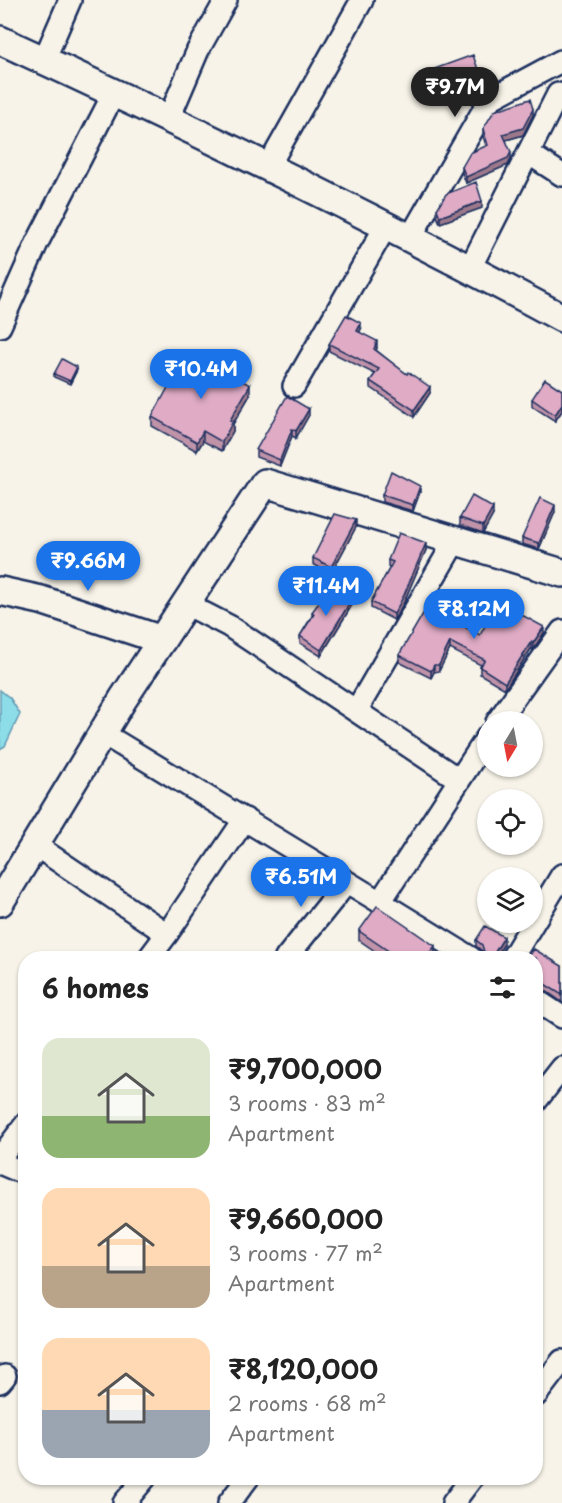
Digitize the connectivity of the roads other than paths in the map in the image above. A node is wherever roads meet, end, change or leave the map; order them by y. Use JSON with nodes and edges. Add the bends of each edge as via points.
{"nodes":[{"id":1,"x":70,"y":0,"type":"edge"},
{"id":2,"x":226,"y":0,"type":"edge"},
{"id":3,"x":362,"y":0,"type":"edge"},
{"id":4,"x":0,"y":40,"type":"edge"},
{"id":5,"x":562,"y":59,"type":"edge"},
{"id":6,"x":44,"y":60,"type":"junction"},
{"id":7,"x":114,"y":93,"type":"junction"},
{"id":8,"x":560,"y":95,"type":"edge"},
{"id":9,"x":169,"y":118,"type":"junction"},
{"id":10,"x":528,"y":153,"type":"junction"},
{"id":11,"x":268,"y":167,"type":"junction"},
{"id":12,"x":562,"y":175,"type":"edge"},
{"id":13,"x":386,"y":226,"type":"junction"},
{"id":14,"x":410,"y":238,"type":"junction"},
{"id":15,"x":470,"y":268,"type":"junction"},
{"id":16,"x":562,"y":318,"type":"edge"},
{"id":17,"x":0,"y":326,"type":"edge"},
{"id":18,"x":294,"y":386,"type":"dead end"},
{"id":19,"x":455,"y":541,"type":"junction"},
{"id":20,"x":562,"y":573,"type":"edge"},
{"id":21,"x":0,"y":591,"type":"edge"},
{"id":22,"x":186,"y":604,"type":"junction"},
{"id":23,"x":560,"y":637,"type":"edge"},
{"id":24,"x":162,"y":640,"type":"junction"},
{"id":25,"x":356,"y":711,"type":"junction"},
{"id":26,"x":505,"y":711,"type":"edge"},
{"id":27,"x":102,"y":733,"type":"junction"},
{"id":28,"x":477,"y":751,"type":"edge"},
{"id":29,"x":458,"y":779,"type":"junction"},
{"id":30,"x":244,"y":819,"type":"junction"},
{"id":31,"x":35,"y":845,"type":"junction"},
{"id":32,"x":562,"y":875,"type":"edge"},
{"id":33,"x":347,"y":882,"type":"junction"},
{"id":34,"x":0,"y":902,"type":"edge"},
{"id":35,"x":380,"y":902,"type":"junction"},
{"id":36,"x":167,"y":933,"type":"junction"},
{"id":37,"x":154,"y":951,"type":"edge"},
{"id":38,"x":292,"y":951,"type":"edge"},
{"id":39,"x":460,"y":951,"type":"edge"},
{"id":40,"x":516,"y":951,"type":"edge"},
{"id":41,"x":543,"y":1005,"type":"edge"},
{"id":42,"x":562,"y":1017,"type":"edge"},
{"id":43,"x":562,"y":1068,"type":"edge"},
{"id":44,"x":543,"y":1092,"type":"edge"},
{"id":45,"x":18,"y":1135,"type":"edge"},
{"id":46,"x":0,"y":1160,"type":"edge"},
{"id":47,"x":18,"y":1170,"type":"edge"},
{"id":48,"x":562,"y":1361,"type":"edge"},
{"id":49,"x":543,"y":1373,"type":"edge"},
{"id":50,"x":139,"y":1485,"type":"edge"},
{"id":51,"x":243,"y":1485,"type":"edge"},
{"id":52,"x":467,"y":1485,"type":"edge"},
{"id":53,"x":124,"y":1503,"type":"edge"},
{"id":54,"x":229,"y":1503,"type":"edge"},
{"id":55,"x":453,"y":1503,"type":"edge"}],
"edges":[{"from":1,"to":6,"type":"street"},
{"from":2,"to":9,"type":"street","via":[[198,50]]},
{"from":3,"to":11,"type":"street"},
{"from":4,"to":6,"type":"street"},
{"from":5,"to":8,"type":"street"},
{"from":5,"to":14,"type":"street","via":[[490,99]]},
{"from":6,"to":7,"type":"street"},
{"from":7,"to":9,"type":"street"},
{"from":7,"to":17,"type":"street","via":[[37,243]]},
{"from":8,"to":10,"type":"street"},
{"from":9,"to":11,"type":"street"},
{"from":10,"to":12,"type":"street"},
{"from":10,"to":15,"type":"street"},
{"from":11,"to":13,"type":"street"},
{"from":13,"to":14,"type":"street"},
{"from":13,"to":18,"type":"street"},
{"from":14,"to":15,"type":"street"},
{"from":15,"to":16,"type":"street"},
{"from":19,"to":20,"type":"street"},
{"from":19,"to":22,"type":"street","via":[[266,483]]},
{"from":19,"to":25,"type":"street"},
{"from":21,"to":24,"type":"street","via":[[41,600]]},
{"from":22,"to":24,"type":"street"},
{"from":22,"to":25,"type":"street","via":[[229,626]]},
{"from":23,"to":26,"type":"street"},
{"from":24,"to":27,"type":"street"},
{"from":25,"to":29,"type":"street"},
{"from":27,"to":30,"type":"street"},
{"from":27,"to":31,"type":"street"},
{"from":28,"to":29,"type":"street"},
{"from":29,"to":35,"type":"street"},
{"from":30,"to":33,"type":"street"},
{"from":30,"to":36,"type":"street"},
{"from":31,"to":34,"type":"street"},
{"from":31,"to":36,"type":"street"},
{"from":32,"to":40,"type":"street"},
{"from":33,"to":35,"type":"street"},
{"from":33,"to":38,"type":"street"},
{"from":35,"to":39,"type":"street"},
{"from":36,"to":37,"type":"street"},
{"from":41,"to":42,"type":"street"},
{"from":43,"to":44,"type":"street"},
{"from":45,"to":46,"type":"street"},
{"from":46,"to":47,"type":"street"},
{"from":48,"to":49,"type":"street"},
{"from":50,"to":53,"type":"street"},
{"from":51,"to":54,"type":"street"},
{"from":52,"to":55,"type":"street"}]}
